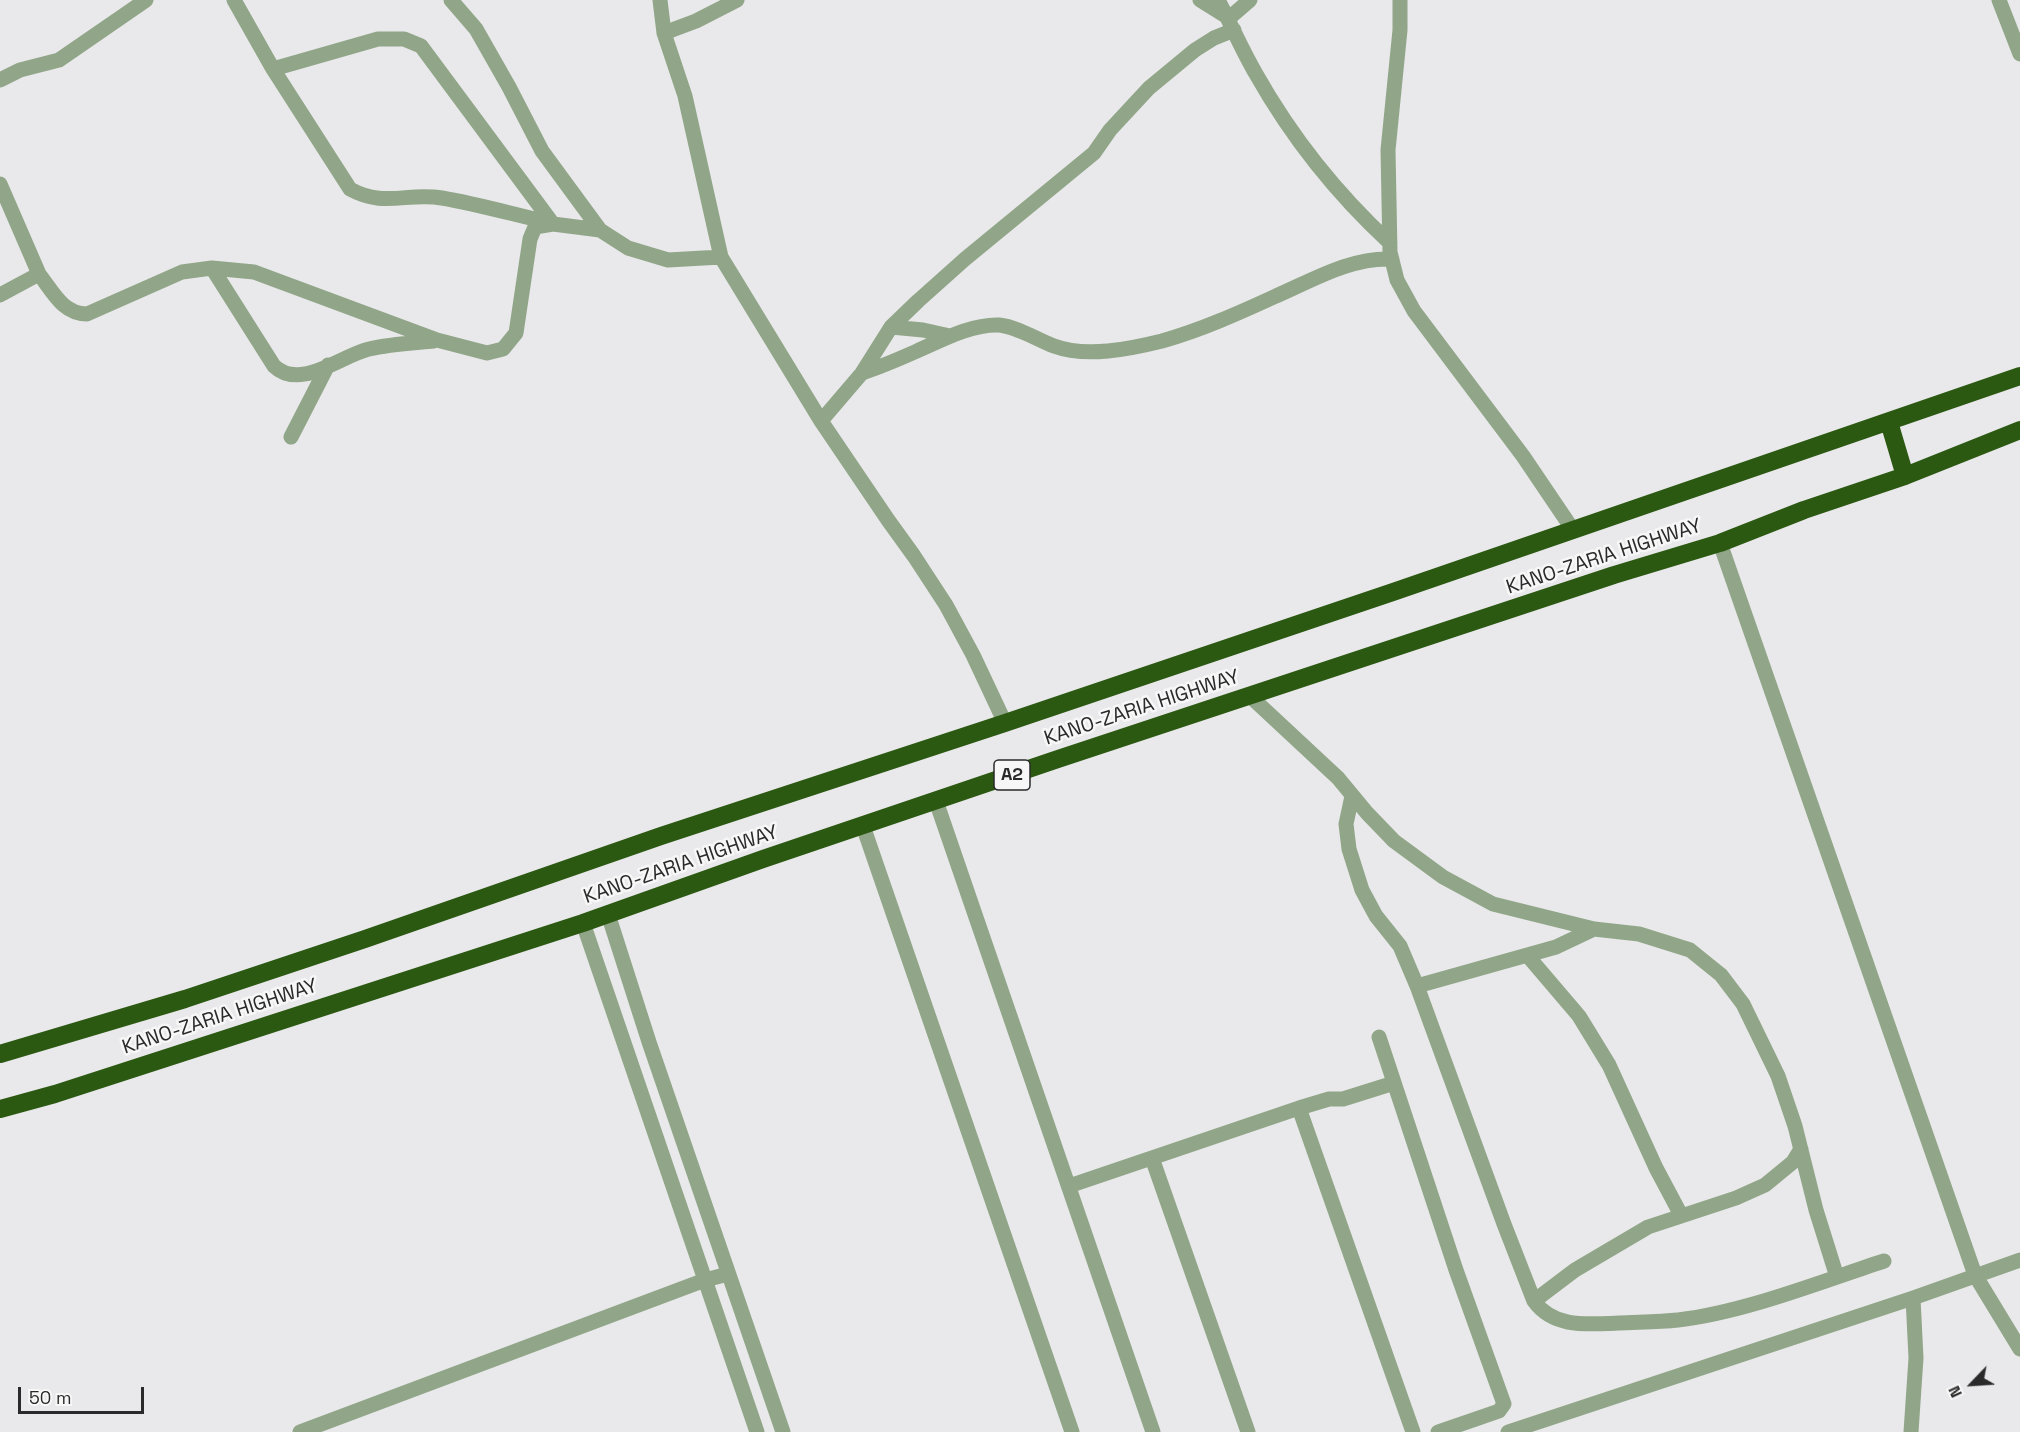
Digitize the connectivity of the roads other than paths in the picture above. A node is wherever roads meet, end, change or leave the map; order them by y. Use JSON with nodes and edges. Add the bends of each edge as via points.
{"nodes":[{"id":1,"x":146,"y":0,"type":"edge"},
{"id":2,"x":234,"y":0,"type":"edge"},
{"id":3,"x":451,"y":0,"type":"edge"},
{"id":4,"x":660,"y":0,"type":"edge"},
{"id":5,"x":737,"y":0,"type":"edge"},
{"id":6,"x":1200,"y":0,"type":"edge"},
{"id":7,"x":1218,"y":0,"type":"edge"},
{"id":8,"x":1250,"y":0,"type":"edge"},
{"id":9,"x":1400,"y":0,"type":"edge"},
{"id":10,"x":1999,"y":0,"type":"edge"},
{"id":11,"x":1231,"y":25,"type":"junction"},
{"id":12,"x":664,"y":33,"type":"junction"},
{"id":13,"x":2020,"y":54,"type":"edge"},
{"id":14,"x":273,"y":69,"type":"junction"},
{"id":15,"x":0,"y":80,"type":"edge"},
{"id":16,"x":0,"y":184,"type":"edge"},
{"id":17,"x":553,"y":224,"type":"junction"},
{"id":18,"x":600,"y":230,"type":"junction"},
{"id":19,"x":1390,"y":243,"type":"junction"},
{"id":20,"x":721,"y":257,"type":"junction"},
{"id":21,"x":1392,"y":259,"type":"junction"},
{"id":22,"x":212,"y":268,"type":"junction"},
{"id":23,"x":39,"y":274,"type":"junction"},
{"id":24,"x":0,"y":295,"type":"edge"},
{"id":25,"x":891,"y":327,"type":"junction"},
{"id":26,"x":950,"y":336,"type":"junction"},
{"id":27,"x":437,"y":340,"type":"junction"},
{"id":28,"x":328,"y":365,"type":"junction"},
{"id":29,"x":862,"y":373,"type":"junction"},
{"id":30,"x":2020,"y":376,"type":"edge"},
{"id":31,"x":821,"y":421,"type":"junction"},
{"id":32,"x":1889,"y":422,"type":"junction"},
{"id":33,"x":2020,"y":430,"type":"edge"},
{"id":34,"x":291,"y":437,"type":"dead end"},
{"id":35,"x":1905,"y":476,"type":"junction"},
{"id":36,"x":1573,"y":530,"type":"junction"},
{"id":37,"x":1720,"y":543,"type":"junction"},
{"id":38,"x":1251,"y":697,"type":"junction"},
{"id":39,"x":1005,"y":723,"type":"junction"},
{"id":40,"x":1352,"y":796,"type":"junction"},
{"id":41,"x":936,"y":801,"type":"junction"},
{"id":42,"x":863,"y":826,"type":"junction"},
{"id":43,"x":608,"y":914,"type":"junction"},
{"id":44,"x":583,"y":923,"type":"junction"},
{"id":45,"x":1594,"y":929,"type":"junction"},
{"id":46,"x":1527,"y":955,"type":"junction"},
{"id":47,"x":1417,"y":986,"type":"junction"},
{"id":48,"x":1379,"y":1037,"type":"dead end"},
{"id":49,"x":0,"y":1054,"type":"edge"},
{"id":50,"x":1394,"y":1083,"type":"junction"},
{"id":51,"x":1299,"y":1108,"type":"junction"},
{"id":52,"x":0,"y":1109,"type":"edge"},
{"id":53,"x":1801,"y":1149,"type":"junction"},
{"id":54,"x":1152,"y":1158,"type":"junction"},
{"id":55,"x":1069,"y":1186,"type":"junction"},
{"id":56,"x":1681,"y":1215,"type":"junction"},
{"id":57,"x":2020,"y":1260,"type":"edge"},
{"id":58,"x":1884,"y":1261,"type":"dead end"},
{"id":59,"x":728,"y":1274,"type":"junction"},
{"id":60,"x":1975,"y":1275,"type":"junction"},
{"id":61,"x":1837,"y":1277,"type":"junction"},
{"id":62,"x":705,"y":1280,"type":"junction"},
{"id":63,"x":1913,"y":1298,"type":"junction"},
{"id":64,"x":1534,"y":1301,"type":"junction"},
{"id":65,"x":2020,"y":1349,"type":"edge"},
{"id":66,"x":300,"y":1432,"type":"edge"},
{"id":67,"x":757,"y":1432,"type":"edge"},
{"id":68,"x":783,"y":1432,"type":"edge"},
{"id":69,"x":1072,"y":1432,"type":"edge"},
{"id":70,"x":1153,"y":1432,"type":"edge"},
{"id":71,"x":1248,"y":1432,"type":"edge"},
{"id":72,"x":1413,"y":1432,"type":"edge"},
{"id":73,"x":1438,"y":1432,"type":"edge"},
{"id":74,"x":1508,"y":1432,"type":"edge"},
{"id":75,"x":1911,"y":1432,"type":"edge"}],
"edges":[{"from":1,"to":15,"type":"street","via":[[59,60],[20,70]]},
{"from":2,"to":14,"type":"street"},
{"from":3,"to":18,"type":"street","via":[[476,28],[542,151]]},
{"from":4,"to":12,"type":"street"},
{"from":5,"to":12,"type":"street"},
{"from":6,"to":11,"type":"street"},
{"from":7,"to":11,"type":"street"},
{"from":8,"to":11,"type":"street"},
{"from":9,"to":19,"type":"street","via":[[1388,150]]},
{"from":10,"to":13,"type":"street"},
{"from":11,"to":19,"type":"street","via":[[1258,77],[1301,141],[1354,208]]},
{"from":11,"to":25,"type":"street","via":[[1149,88],[1094,153],[965,259]]},
{"from":12,"to":20,"type":"street","via":[[685,96]]},
{"from":14,"to":17,"type":"street","via":[[350,189],[364,197],[441,198]]},
{"from":14,"to":17,"type":"street","via":[[378,39],[404,39],[421,45]]},
{"from":16,"to":23,"type":"street"},
{"from":17,"to":18,"type":"street"},
{"from":17,"to":27,"type":"street","via":[[535,227],[530,239],[516,333],[503,349],[487,353]]},
{"from":18,"to":20,"type":"street","via":[[628,248],[668,260]]},
{"from":19,"to":21,"type":"street"},
{"from":20,"to":31,"type":"street"},
{"from":21,"to":26,"type":"street","via":[[1368,259],[1219,321],[1137,346],[1099,352],[1057,348],[999,325]]},
{"from":21,"to":36,"type":"street","via":[[1397,280],[1414,311],[1523,456]]},
{"from":22,"to":23,"type":"street","via":[[182,272],[87,314],[66,309]]},
{"from":22,"to":27,"type":"street","via":[[254,272]]},
{"from":22,"to":28,"type":"street","via":[[280,372],[307,374]]},
{"from":23,"to":24,"type":"street"},
{"from":25,"to":26,"type":"street"},
{"from":25,"to":29,"type":"street"},
{"from":26,"to":29,"type":"street"},
{"from":27,"to":28,"type":"street","via":[[368,349]]},
{"from":28,"to":34,"type":"street"},
{"from":29,"to":31,"type":"street"},
{"from":30,"to":32,"type":"highway","name":"KANO-ZARIA HIGHWAY"},
{"from":31,"to":39,"type":"street","via":[[946,605]]},
{"from":32,"to":35,"type":"highway"},
{"from":32,"to":36,"type":"highway","name":"KANO-ZARIA HIGHWAY"},
{"from":33,"to":35,"type":"highway","name":"KANO-ZARIA HIGHWAY","number":"A2"},
{"from":35,"to":37,"type":"highway","name":"KANO-ZARIA HIGHWAY","number":"A2"},
{"from":36,"to":39,"type":"highway","name":"KANO-ZARIA HIGHWAY"},
{"from":37,"to":38,"type":"highway","name":"KANO-ZARIA HIGHWAY","number":"A2"},
{"from":37,"to":60,"type":"street"},
{"from":38,"to":40,"type":"street"},
{"from":38,"to":41,"type":"highway","name":"KANO-ZARIA HIGHWAY","number":"A2"},
{"from":39,"to":49,"type":"highway","name":"KANO-ZARIA HIGHWAY","via":[[185,999]]},
{"from":40,"to":45,"type":"street","via":[[1394,841],[1443,876],[1493,904]]},
{"from":40,"to":47,"type":"street","via":[[1346,824],[1362,890],[1376,916],[1400,946]]},
{"from":41,"to":42,"type":"highway","name":"KANO-ZARIA HIGHWAY","number":"A2"},
{"from":41,"to":55,"type":"street"},
{"from":42,"to":43,"type":"highway","name":"KANO-ZARIA HIGHWAY","number":"A2"},
{"from":42,"to":69,"type":"street"},
{"from":43,"to":44,"type":"highway","name":"KANO-ZARIA HIGHWAY","number":"A2"},
{"from":43,"to":59,"type":"street"},
{"from":44,"to":52,"type":"highway","name":"KANO-ZARIA HIGHWAY","number":"A2"},
{"from":44,"to":62,"type":"street"},
{"from":45,"to":46,"type":"street","via":[[1556,947]]},
{"from":45,"to":53,"type":"street","via":[[1639,934],[1690,950],[1721,975],[1743,1004],[1778,1076]]},
{"from":46,"to":47,"type":"street"},
{"from":46,"to":56,"type":"street","via":[[1579,1016],[1609,1065]]},
{"from":47,"to":64,"type":"street"},
{"from":48,"to":50,"type":"street"},
{"from":50,"to":51,"type":"street"},
{"from":50,"to":73,"type":"street","via":[[1504,1404],[1499,1411]]},
{"from":51,"to":54,"type":"street"},
{"from":51,"to":72,"type":"street"},
{"from":53,"to":56,"type":"street","via":[[1793,1162],[1765,1185]]},
{"from":53,"to":61,"type":"street"},
{"from":54,"to":55,"type":"street"},
{"from":54,"to":71,"type":"street"},
{"from":55,"to":70,"type":"street"},
{"from":56,"to":64,"type":"street","via":[[1648,1227],[1575,1270]]},
{"from":57,"to":60,"type":"street"},
{"from":58,"to":61,"type":"street"},
{"from":59,"to":62,"type":"street"},
{"from":59,"to":68,"type":"street"},
{"from":60,"to":63,"type":"street"},
{"from":60,"to":65,"type":"street"},
{"from":61,"to":64,"type":"street","via":[[1741,1307],[1678,1320],[1569,1323],[1544,1312]]},
{"from":62,"to":66,"type":"street"},
{"from":62,"to":67,"type":"street"},
{"from":63,"to":74,"type":"street"},
{"from":63,"to":75,"type":"street","via":[[1916,1358]]}]}
